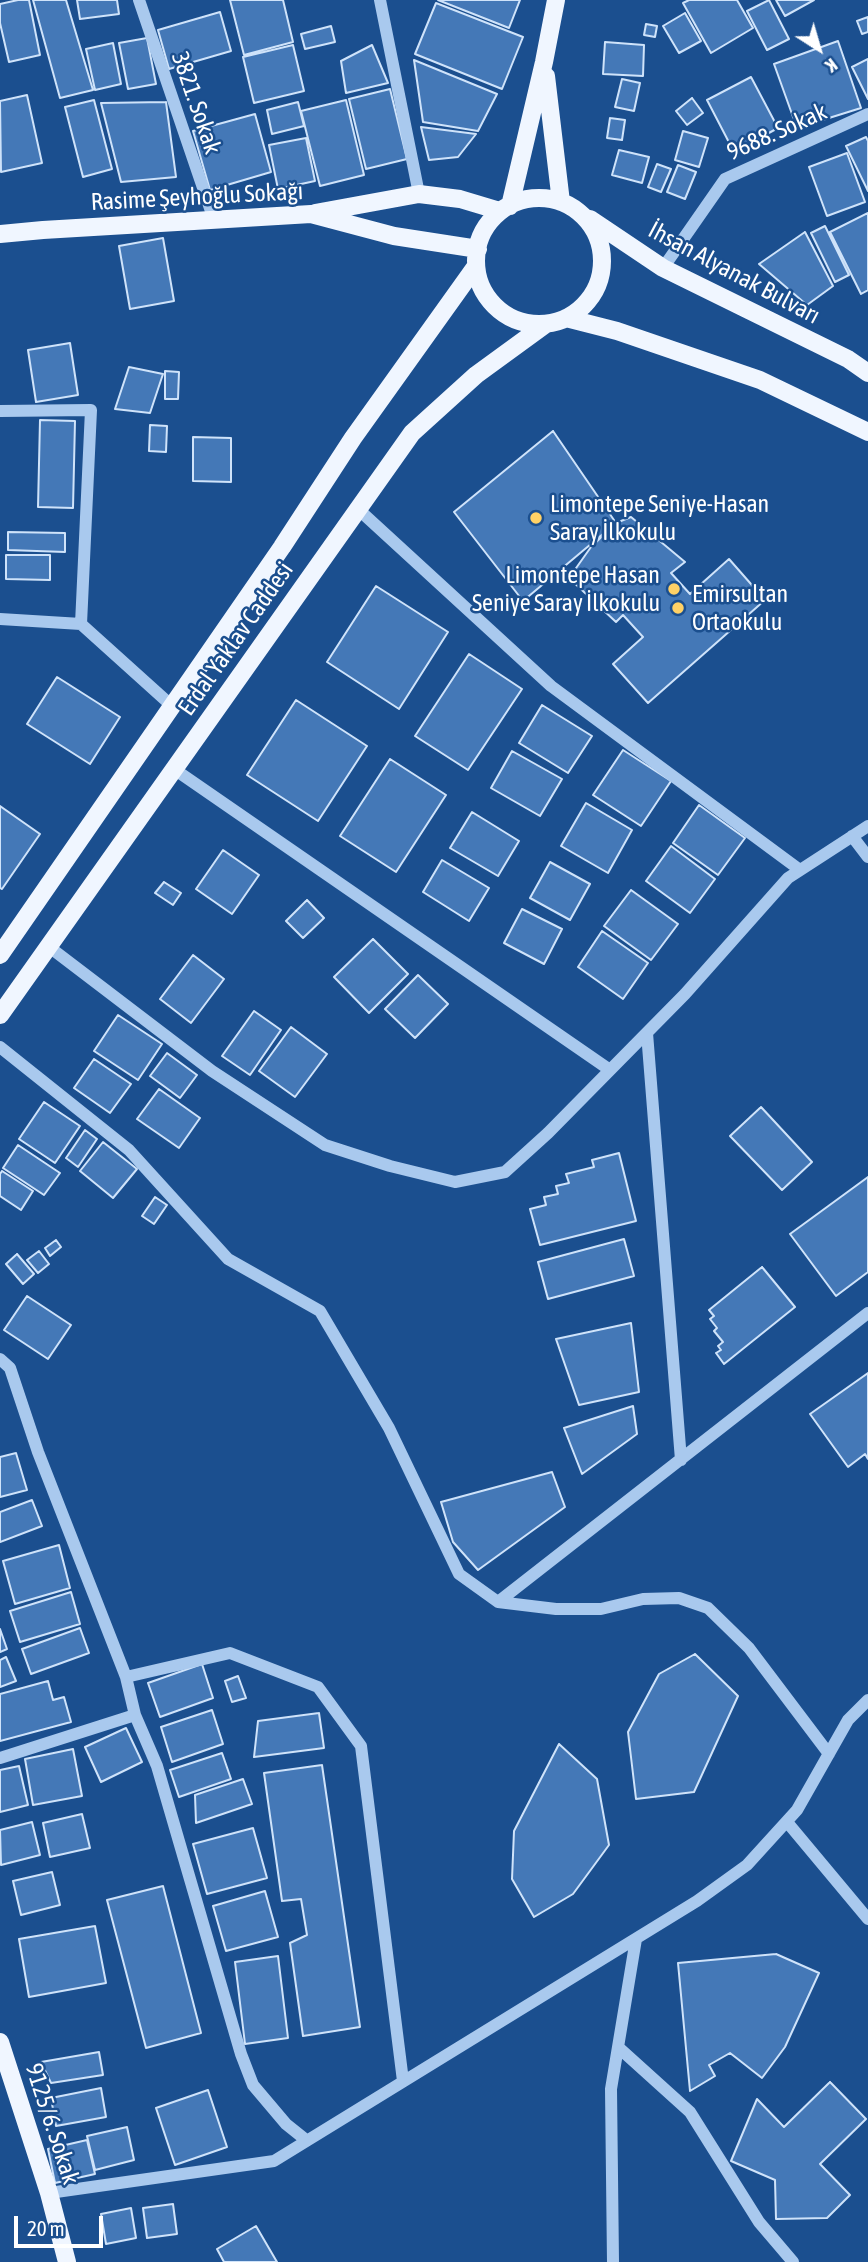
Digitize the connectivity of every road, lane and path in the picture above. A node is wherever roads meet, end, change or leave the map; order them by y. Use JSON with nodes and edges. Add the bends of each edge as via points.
{"nodes":[{"id":1,"x":139,"y":0,"type":"edge"},
{"id":2,"x":380,"y":0,"type":"edge"},
{"id":3,"x":556,"y":0,"type":"edge"},
{"id":4,"x":544,"y":62,"type":"junction"},
{"id":5,"x":868,"y":114,"type":"edge"},
{"id":6,"x":419,"y":194,"type":"junction"},
{"id":7,"x":561,"y":202,"type":"junction"},
{"id":8,"x":505,"y":209,"type":"junction"},
{"id":9,"x":580,"y":212,"type":"junction"},
{"id":10,"x":311,"y":214,"type":"junction"},
{"id":11,"x":214,"y":220,"type":"junction"},
{"id":12,"x":0,"y":234,"type":"edge"},
{"id":13,"x":477,"y":258,"type":"junction"},
{"id":14,"x":663,"y":268,"type":"junction"},
{"id":15,"x":566,"y":318,"type":"junction"},
{"id":16,"x":546,"y":324,"type":"junction"},
{"id":17,"x":848,"y":359,"type":"junction"},
{"id":18,"x":868,"y":359,"type":"edge"},
{"id":19,"x":868,"y":373,"type":"edge"},
{"id":20,"x":0,"y":411,"type":"edge"},
{"id":21,"x":868,"y":431,"type":"edge"},
{"id":22,"x":358,"y":509,"type":"junction"},
{"id":23,"x":0,"y":619,"type":"edge"},
{"id":24,"x":81,"y":624,"type":"junction"},
{"id":25,"x":172,"y":706,"type":"junction"},
{"id":26,"x":174,"y":769,"type":"junction"},
{"id":27,"x":868,"y":825,"type":"edge"},
{"id":28,"x":852,"y":836,"type":"junction"},
{"id":29,"x":868,"y":857,"type":"edge"},
{"id":30,"x":800,"y":870,"type":"junction"},
{"id":31,"x":2,"y":946,"type":"edge"},
{"id":32,"x":48,"y":946,"type":"junction"},
{"id":33,"x":0,"y":1016,"type":"edge"},
{"id":34,"x":648,"y":1032,"type":"junction"},
{"id":35,"x":0,"y":1047,"type":"edge"},
{"id":36,"x":610,"y":1070,"type":"junction"},
{"id":37,"x":868,"y":1313,"type":"edge"},
{"id":38,"x":0,"y":1359,"type":"edge"},
{"id":39,"x":681,"y":1460,"type":"junction"},
{"id":40,"x":498,"y":1602,"type":"junction"},
{"id":41,"x":126,"y":1677,"type":"junction"},
{"id":42,"x":868,"y":1700,"type":"edge"},
{"id":43,"x":135,"y":1715,"type":"junction"},
{"id":44,"x":829,"y":1754,"type":"junction"},
{"id":45,"x":0,"y":1758,"type":"edge"},
{"id":46,"x":787,"y":1822,"type":"junction"},
{"id":47,"x":868,"y":1919,"type":"edge"},
{"id":48,"x":636,"y":1938,"type":"junction"},
{"id":49,"x":0,"y":2042,"type":"edge"},
{"id":50,"x":618,"y":2047,"type":"junction"},
{"id":51,"x":403,"y":2081,"type":"junction"},
{"id":52,"x":306,"y":2140,"type":"junction"},
{"id":53,"x":49,"y":2193,"type":"junction"},
{"id":54,"x":67,"y":2262,"type":"edge"},
{"id":55,"x":613,"y":2262,"type":"edge"},
{"id":56,"x":793,"y":2262,"type":"edge"}],
"edges":[{"from":1,"to":11,"type":"street","name":"3821. Sokak"},
{"from":2,"to":6,"type":"street"},
{"from":3,"to":4,"type":"main road"},
{"from":4,"to":7,"type":"main road"},
{"from":4,"to":8,"type":"main road"},
{"from":5,"to":14,"type":"street","name":"9688. Sokak","via":[[725,178]]},
{"from":6,"to":8,"type":"main road"},
{"from":6,"to":10,"type":"main road"},
{"from":7,"to":8,"type":"main road","via":[[540,198]]},
{"from":7,"to":9,"type":"main road"},
{"from":8,"to":13,"type":"main road","via":[[486,227]]},
{"from":9,"to":14,"type":"main road","name":"İhsan Alyanak Bulvarı"},
{"from":9,"to":15,"type":"main road","via":[[601,248],[602,269],[583,306]]},
{"from":10,"to":11,"type":"main road","name":"Rasime Şeyhoğlu Sokağı"},
{"from":10,"to":13,"type":"main road","name":"Rasime Şeyhoğlu Sokağı"},
{"from":11,"to":12,"type":"main road","name":"Rasime Şeyhoğlu Sokağı"},
{"from":13,"to":16,"type":"main road","via":[[481,286],[491,303],[506,315]]},
{"from":13,"to":25,"type":"main road","name":"Erdal Yaklav Caddesi"},
{"from":14,"to":17,"type":"main road","name":"İhsan Alyanak Bulvarı"},
{"from":15,"to":16,"type":"main road"},
{"from":15,"to":21,"type":"main road","via":[[760,380]]},
{"from":16,"to":22,"type":"main road","name":"Erdal Yaklav Caddesi","via":[[475,375],[412,433]]},
{"from":17,"to":18,"type":"street"},
{"from":17,"to":19,"type":"main road","name":"İhsan Alyanak Bulvarı"},
{"from":20,"to":24,"type":"street","via":[[91,410]]},
{"from":22,"to":26,"type":"main road","name":"Erdal Yaklav Caddesi"},
{"from":22,"to":30,"type":"street","via":[[551,686]]},
{"from":23,"to":24,"type":"street"},
{"from":24,"to":25,"type":"street"},
{"from":25,"to":31,"type":"main road","name":"Erdal Yaklav Caddesi"},
{"from":26,"to":32,"type":"main road","name":"Erdal Yaklav Caddesi"},
{"from":26,"to":36,"type":"street"},
{"from":27,"to":28,"type":"street"},
{"from":28,"to":29,"type":"street"},
{"from":28,"to":30,"type":"street"},
{"from":30,"to":34,"type":"street"},
{"from":32,"to":33,"type":"main road","name":"Erdal Yaklav Caddesi"},
{"from":32,"to":36,"type":"street","via":[[212,1071],[325,1145],[456,1182],[505,1172]]},
{"from":34,"to":36,"type":"street"},
{"from":34,"to":39,"type":"street"},
{"from":35,"to":40,"type":"street","via":[[129,1150],[228,1259],[320,1311],[389,1428],[459,1574]]},
{"from":37,"to":39,"type":"street"},
{"from":38,"to":41,"type":"street","via":[[10,1368]]},
{"from":39,"to":40,"type":"street"},
{"from":40,"to":44,"type":"street","via":[[601,1609],[643,1599],[679,1598],[708,1608],[749,1648]]},
{"from":41,"to":43,"type":"street"},
{"from":41,"to":51,"type":"street","via":[[230,1653],[318,1687],[361,1746]]},
{"from":42,"to":44,"type":"street","via":[[848,1720]]},
{"from":43,"to":45,"type":"street"},
{"from":43,"to":52,"type":"street","via":[[157,1766],[253,2085]]},
{"from":44,"to":46,"type":"street"},
{"from":46,"to":47,"type":"street"},
{"from":46,"to":48,"type":"street","via":[[747,1865]]},
{"from":48,"to":50,"type":"street"},
{"from":48,"to":51,"type":"street"},
{"from":49,"to":53,"type":"main road","name":"9125/6. Sokak"},
{"from":50,"to":55,"type":"street","via":[[611,2089]]},
{"from":50,"to":56,"type":"street","via":[[690,2112],[759,2222]]},
{"from":51,"to":52,"type":"street"},
{"from":52,"to":53,"type":"street","via":[[274,2161]]},
{"from":53,"to":54,"type":"main road","name":"9125/6. Sokak"}]}
